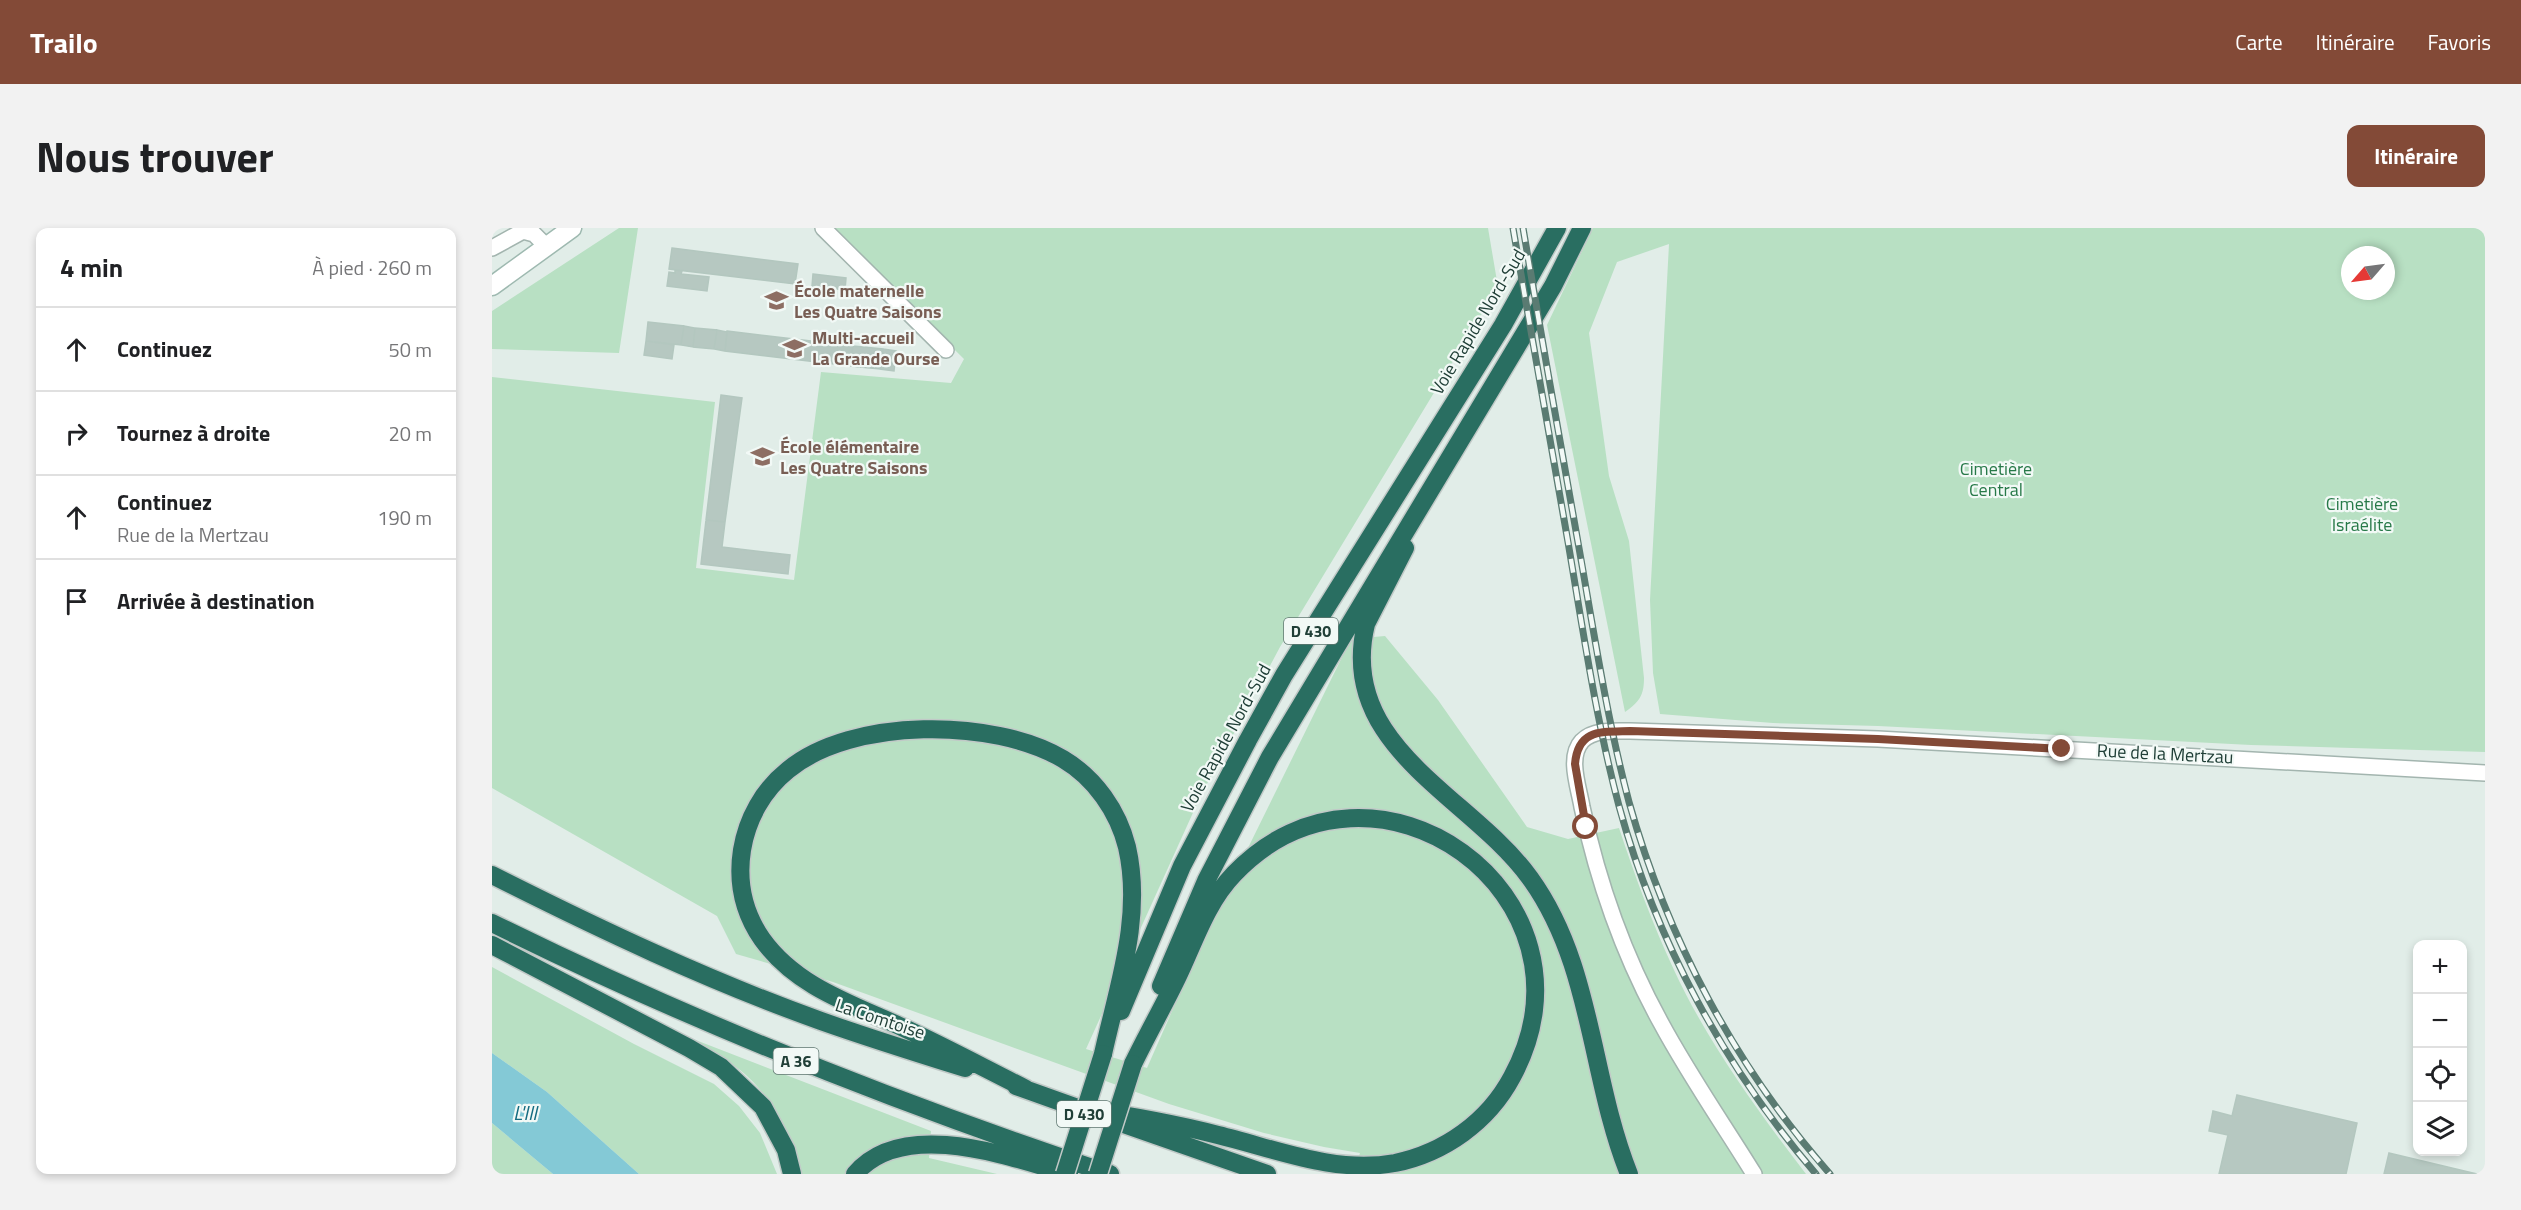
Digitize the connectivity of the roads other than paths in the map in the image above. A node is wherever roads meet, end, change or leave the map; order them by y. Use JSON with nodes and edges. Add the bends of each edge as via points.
{"nodes":[{"id":1,"x":823,"y":228,"type":"edge"},
{"id":2,"x":1557,"y":228,"type":"edge"},
{"id":3,"x":1582,"y":228,"type":"edge"},
{"id":4,"x":566,"y":230,"type":"edge"},
{"id":5,"x":547,"y":247,"type":"junction"},
{"id":6,"x":492,"y":248,"type":"edge"},
{"id":7,"x":492,"y":286,"type":"edge"},
{"id":8,"x":946,"y":350,"type":"dead end"},
{"id":9,"x":1432,"y":486,"type":"junction"},
{"id":10,"x":2485,"y":773,"type":"edge"},
{"id":11,"x":492,"y":875,"type":"edge"},
{"id":12,"x":492,"y":923,"type":"edge"},
{"id":13,"x":492,"y":945,"type":"edge"},
{"id":14,"x":1103,"y":1054,"type":"junction"},
{"id":15,"x":1133,"y":1064,"type":"junction"},
{"id":16,"x":1026,"y":1089,"type":"junction"},
{"id":17,"x":1077,"y":1108,"type":"junction"},
{"id":18,"x":792,"y":1174,"type":"edge"},
{"id":19,"x":855,"y":1174,"type":"edge"},
{"id":20,"x":1067,"y":1174,"type":"edge"},
{"id":21,"x":1098,"y":1174,"type":"edge"},
{"id":22,"x":1110,"y":1174,"type":"edge"},
{"id":23,"x":1267,"y":1174,"type":"edge"},
{"id":24,"x":1629,"y":1174,"type":"edge"},
{"id":25,"x":1754,"y":1174,"type":"edge"}],
"edges":[{"from":1,"to":8,"type":"street"},
{"from":2,"to":14,"type":"highway","name":"Voie Rapide Nord-Sud","number":"D 430","via":[[1503,325],[1296,656],[1248,740],[1182,866]]},
{"from":3,"to":9,"type":"highway","number":"D 430","via":[[1553,286]]},
{"from":4,"to":5,"type":"main road"},
{"from":5,"to":6,"type":"street","via":[[534,234],[524,231]]},
{"from":5,"to":7,"type":"main road"},
{"from":9,"to":15,"type":"highway","number":"D 430","via":[[1235,820],[1170,962]]},
{"from":9,"to":24,"type":"highway","via":[[1398,565],[1365,624],[1361,660],[1364,685],[1384,731],[1400,752],[1505,849],[1548,906],[1575,971],[1607,1109]]},
{"from":10,"to":25,"type":"street","name":"Rue de la Mertzau","via":[[1878,739],[1595,733],[1582,741],[1576,755],[1576,777],[1595,860],[1616,926],[1676,1049]]},
{"from":11,"to":16,"type":"highway","name":"La Comtoise","number":"A 36","via":[[644,947],[810,1017]]},
{"from":12,"to":22,"type":"highway","number":"A 36","via":[[581,967],[799,1062]]},
{"from":13,"to":18,"type":"highway","via":[[721,1067],[763,1107],[782,1140]]},
{"from":14,"to":16,"type":"highway","via":[[1129,939],[1133,893],[1120,827],[1092,782],[1065,760],[1031,744],[998,735],[944,730],[855,739],[800,761],[762,799],[744,842],[742,895],[763,941],[788,967],[821,990]]},
{"from":14,"to":20,"type":"highway","name":"Voie Rapide Nord-Sud","number":"D 430","bridge":true},
{"from":15,"to":17,"type":"highway","via":[[1222,887],[1264,848],[1323,822],[1397,822],[1422,830],[1463,852],[1507,897],[1532,954],[1536,997],[1532,1021],[1527,1044],[1508,1086],[1467,1130],[1416,1157],[1375,1166],[1333,1165],[1146,1118]]},
{"from":15,"to":21,"type":"highway","number":"D 430","bridge":true},
{"from":16,"to":17,"type":"highway","name":"La Comtoise","number":"A 36"},
{"from":17,"to":23,"type":"highway","name":"La Comtoise","number":"A 36"},
{"from":19,"to":20,"type":"highway","via":[[874,1158],[894,1150],[932,1145],[997,1153]]}]}
